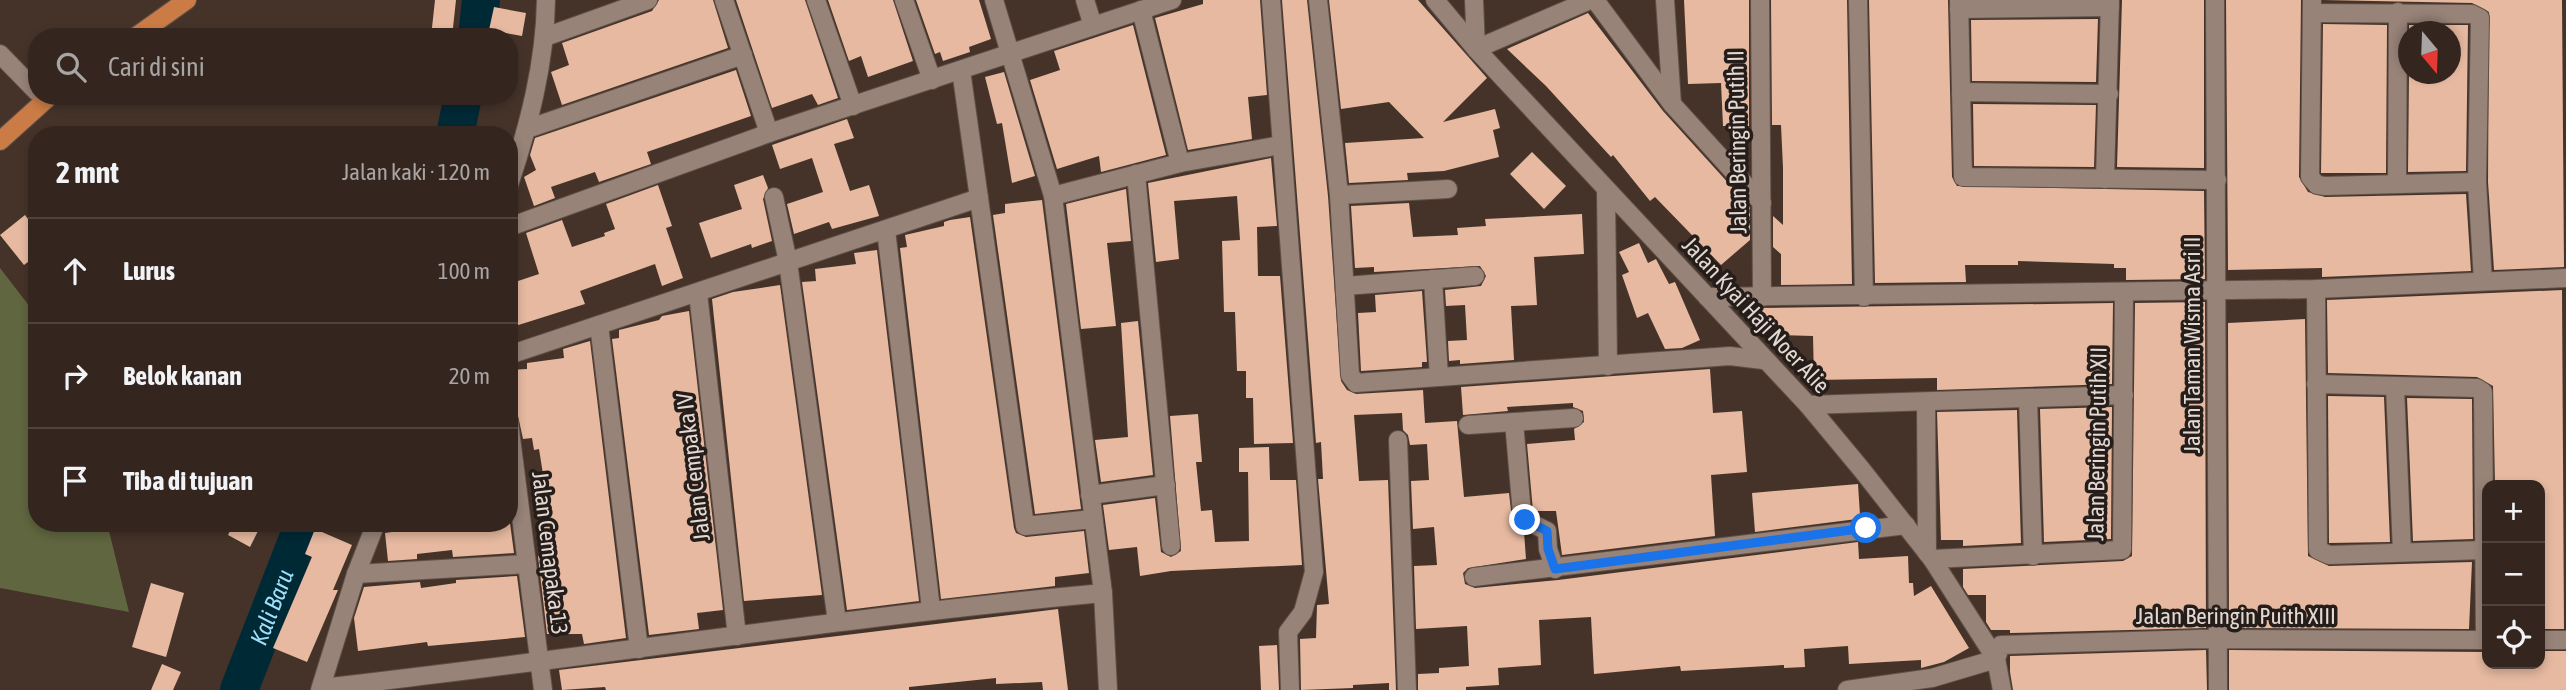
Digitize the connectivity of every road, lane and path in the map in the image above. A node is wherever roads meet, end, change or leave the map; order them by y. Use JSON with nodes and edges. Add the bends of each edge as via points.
{"nodes":[{"id":1,"x":187,"y":0,"type":"edge"},
{"id":2,"x":546,"y":0,"type":"edge"},
{"id":3,"x":649,"y":0,"type":"edge"},
{"id":4,"x":724,"y":0,"type":"edge"},
{"id":5,"x":817,"y":0,"type":"edge"},
{"id":6,"x":904,"y":0,"type":"edge"},
{"id":7,"x":994,"y":0,"type":"edge"},
{"id":8,"x":1085,"y":0,"type":"edge"},
{"id":9,"x":1172,"y":0,"type":"edge"},
{"id":10,"x":1270,"y":0,"type":"edge"},
{"id":11,"x":1318,"y":0,"type":"edge"},
{"id":12,"x":1474,"y":0,"type":"edge"},
{"id":13,"x":1592,"y":0,"type":"edge"},
{"id":14,"x":1665,"y":0,"type":"edge"},
{"id":15,"x":1760,"y":0,"type":"edge"},
{"id":16,"x":1858,"y":0,"type":"edge"},
{"id":17,"x":2215,"y":0,"type":"edge"},
{"id":18,"x":1439,"y":2,"type":"edge"},
{"id":19,"x":2110,"y":4,"type":"edge"},
{"id":20,"x":1959,"y":5,"type":"edge"},
{"id":21,"x":2312,"y":7,"type":"edge"},
{"id":22,"x":1141,"y":10,"type":"junction"},
{"id":23,"x":2398,"y":12,"type":"junction"},
{"id":24,"x":1093,"y":26,"type":"junction"},
{"id":25,"x":148,"y":28,"type":"edge"},
{"id":26,"x":545,"y":37,"type":"junction"},
{"id":27,"x":1476,"y":49,"type":"junction"},
{"id":28,"x":1012,"y":53,"type":"junction"},
{"id":29,"x":0,"y":54,"type":"edge"},
{"id":30,"x":743,"y":55,"type":"junction"},
{"id":31,"x":961,"y":70,"type":"junction"},
{"id":32,"x":932,"y":80,"type":"junction"},
{"id":33,"x":28,"y":81,"type":"edge"},
{"id":34,"x":1961,"y":92,"type":"junction"},
{"id":35,"x":2109,"y":93,"type":"junction"},
{"id":36,"x":1672,"y":104,"type":"junction"},
{"id":37,"x":34,"y":105,"type":"edge"},
{"id":38,"x":853,"y":106,"type":"junction"},
{"id":39,"x":527,"y":129,"type":"junction"},
{"id":40,"x":769,"y":133,"type":"junction"},
{"id":41,"x":0,"y":141,"type":"edge"},
{"id":42,"x":1281,"y":145,"type":"junction"},
{"id":43,"x":518,"y":157,"type":"edge"},
{"id":44,"x":1180,"y":163,"type":"junction"},
{"id":45,"x":1136,"y":174,"type":"junction"},
{"id":46,"x":2105,"y":178,"type":"junction"},
{"id":47,"x":2217,"y":180,"type":"junction"},
{"id":48,"x":2477,"y":182,"type":"junction"},
{"id":49,"x":2397,"y":184,"type":"junction"},
{"id":50,"x":1448,"y":189,"type":"dead end"},
{"id":51,"x":1606,"y":190,"type":"junction"},
{"id":52,"x":1339,"y":195,"type":"junction"},
{"id":53,"x":1053,"y":196,"type":"junction"},
{"id":54,"x":774,"y":197,"type":"dead end"},
{"id":55,"x":979,"y":198,"type":"junction"},
{"id":56,"x":1762,"y":203,"type":"junction"},
{"id":57,"x":518,"y":223,"type":"edge"},
{"id":58,"x":886,"y":230,"type":"junction"},
{"id":59,"x":788,"y":262,"type":"junction"},
{"id":60,"x":1475,"y":276,"type":"dead end"},
{"id":61,"x":2566,"y":278,"type":"edge"},
{"id":62,"x":1433,"y":279,"type":"junction"},
{"id":63,"x":2483,"y":281,"type":"junction"},
{"id":64,"x":1345,"y":286,"type":"junction"},
{"id":65,"x":2217,"y":289,"type":"junction"},
{"id":66,"x":2316,"y":289,"type":"junction"},
{"id":67,"x":1762,"y":291,"type":"junction"},
{"id":68,"x":2124,"y":292,"type":"junction"},
{"id":69,"x":698,"y":293,"type":"junction"},
{"id":70,"x":1707,"y":297,"type":"junction"},
{"id":71,"x":1864,"y":297,"type":"junction"},
{"id":72,"x":600,"y":325,"type":"junction"},
{"id":73,"x":518,"y":352,"type":"edge"},
{"id":74,"x":1763,"y":360,"type":"junction"},
{"id":75,"x":1608,"y":366,"type":"junction"},
{"id":76,"x":1439,"y":377,"type":"junction"},
{"id":77,"x":2316,"y":384,"type":"junction"},
{"id":78,"x":2395,"y":387,"type":"junction"},
{"id":79,"x":2124,"y":395,"type":"junction"},
{"id":80,"x":2028,"y":398,"type":"junction"},
{"id":81,"x":1926,"y":402,"type":"junction"},
{"id":82,"x":1808,"y":405,"type":"junction"},
{"id":83,"x":1574,"y":418,"type":"dead end"},
{"id":84,"x":1514,"y":422,"type":"junction"},
{"id":85,"x":1468,"y":425,"type":"dead end"},
{"id":86,"x":1398,"y":440,"type":"dead end"},
{"id":87,"x":1166,"y":485,"type":"junction"},
{"id":88,"x":1090,"y":495,"type":"junction"},
{"id":89,"x":518,"y":503,"type":"edge"},
{"id":90,"x":1093,"y":519,"type":"junction"},
{"id":91,"x":1906,"y":525,"type":"junction"},
{"id":92,"x":373,"y":532,"type":"edge"},
{"id":93,"x":2485,"y":543,"type":"edge"},
{"id":94,"x":1171,"y":546,"type":"dead end"},
{"id":95,"x":2482,"y":550,"type":"edge"},
{"id":96,"x":2402,"y":552,"type":"junction"},
{"id":97,"x":1929,"y":556,"type":"junction"},
{"id":98,"x":2033,"y":556,"type":"junction"},
{"id":99,"x":527,"y":564,"type":"junction"},
{"id":100,"x":1555,"y":569,"type":"junction"},
{"id":101,"x":356,"y":575,"type":"junction"},
{"id":102,"x":1474,"y":577,"type":"dead end"},
{"id":103,"x":1102,"y":593,"type":"junction"},
{"id":104,"x":931,"y":609,"type":"junction"},
{"id":105,"x":837,"y":622,"type":"junction"},
{"id":106,"x":737,"y":636,"type":"junction"},
{"id":107,"x":2218,"y":640,"type":"junction"},
{"id":108,"x":2482,"y":640,"type":"edge"},
{"id":109,"x":2545,"y":640,"type":"edge"},
{"id":110,"x":2566,"y":640,"type":"edge"},
{"id":111,"x":639,"y":649,"type":"junction"},
{"id":112,"x":1996,"y":659,"type":"junction"},
{"id":113,"x":540,"y":663,"type":"junction"},
{"id":114,"x":320,"y":689,"type":"edge"},
{"id":115,"x":543,"y":690,"type":"edge"},
{"id":116,"x":1108,"y":690,"type":"edge"},
{"id":117,"x":1290,"y":690,"type":"edge"},
{"id":118,"x":1407,"y":690,"type":"edge"},
{"id":119,"x":1847,"y":690,"type":"edge"},
{"id":120,"x":2002,"y":690,"type":"edge"},
{"id":121,"x":2218,"y":690,"type":"edge"}],
"edges":[{"from":1,"to":25,"type":"main road"},
{"from":2,"to":26,"type":"street"},
{"from":3,"to":26,"type":"street"},
{"from":4,"to":30,"type":"street"},
{"from":5,"to":38,"type":"street"},
{"from":6,"to":32,"type":"street"},
{"from":7,"to":28,"type":"street"},
{"from":8,"to":24,"type":"street"},
{"from":9,"to":22,"type":"street"},
{"from":10,"to":42,"type":"street"},
{"from":11,"to":52,"type":"street"},
{"from":12,"to":27,"type":"street"},
{"from":13,"to":27,"type":"street"},
{"from":13,"to":36,"type":"street"},
{"from":14,"to":36,"type":"street"},
{"from":15,"to":56,"type":"street","name":"Jalan Beringin Putih II"},
{"from":16,"to":71,"type":"street"},
{"from":17,"to":47,"type":"street","name":"Jalan Taman Wisma Asri II"},
{"from":18,"to":27,"type":"street","name":"Jalan Kyai Haji Noer Alie"},
{"from":19,"to":20,"type":"street"},
{"from":19,"to":35,"type":"street"},
{"from":20,"to":34,"type":"street"},
{"from":21,"to":23,"type":"street"},
{"from":21,"to":49,"type":"street","via":[[2310,177],[2325,186]]},
{"from":22,"to":24,"type":"street"},
{"from":22,"to":44,"type":"street"},
{"from":23,"to":48,"type":"street","via":[[2480,18]]},
{"from":23,"to":49,"type":"street"},
{"from":24,"to":28,"type":"street"},
{"from":26,"to":39,"type":"street"},
{"from":27,"to":51,"type":"street","name":"Jalan Kyai Haji Noer Alie"},
{"from":28,"to":31,"type":"street"},
{"from":28,"to":53,"type":"street"},
{"from":29,"to":33,"type":"street"},
{"from":30,"to":39,"type":"street"},
{"from":30,"to":40,"type":"street"},
{"from":31,"to":32,"type":"street"},
{"from":31,"to":55,"type":"street"},
{"from":32,"to":38,"type":"street"},
{"from":34,"to":35,"type":"street"},
{"from":34,"to":46,"type":"street","via":[[1964,177]]},
{"from":35,"to":46,"type":"street"},
{"from":36,"to":56,"type":"street"},
{"from":37,"to":41,"type":"main road"},
{"from":38,"to":40,"type":"street"},
{"from":39,"to":43,"type":"street"},
{"from":40,"to":57,"type":"street"},
{"from":42,"to":44,"type":"street"},
{"from":42,"to":117,"type":"street","via":[[1314,572],[1303,612],[1288,632]]},
{"from":44,"to":45,"type":"street"},
{"from":45,"to":53,"type":"street"},
{"from":45,"to":87,"type":"street"},
{"from":46,"to":47,"type":"street"},
{"from":47,"to":65,"type":"street","name":"Jalan Taman Wisma Asri II"},
{"from":48,"to":49,"type":"street"},
{"from":48,"to":63,"type":"street"},
{"from":50,"to":52,"type":"street"},
{"from":51,"to":70,"type":"street","name":"Jalan Kyai Haji Noer Alie"},
{"from":51,"to":75,"type":"street"},
{"from":52,"to":64,"type":"street"},
{"from":53,"to":88,"type":"street"},
{"from":54,"to":59,"type":"street"},
{"from":55,"to":58,"type":"street"},
{"from":55,"to":90,"type":"street","via":[[1025,526]]},
{"from":56,"to":67,"type":"street","name":"Jalan Beringin Putih II"},
{"from":58,"to":59,"type":"street"},
{"from":58,"to":104,"type":"street"},
{"from":59,"to":69,"type":"street"},
{"from":59,"to":105,"type":"street"},
{"from":60,"to":62,"type":"street"},
{"from":61,"to":63,"type":"street"},
{"from":62,"to":64,"type":"street"},
{"from":62,"to":76,"type":"street"},
{"from":63,"to":66,"type":"street"},
{"from":64,"to":76,"type":"street","via":[[1350,375],[1356,383]]},
{"from":65,"to":66,"type":"street"},
{"from":65,"to":68,"type":"street"},
{"from":65,"to":107,"type":"street","name":"Jalan Taman Wisma Asri II"},
{"from":66,"to":77,"type":"street"},
{"from":67,"to":70,"type":"street"},
{"from":67,"to":71,"type":"street"},
{"from":68,"to":71,"type":"street"},
{"from":68,"to":79,"type":"street","name":"Jalan Beringin Putih XII"},
{"from":69,"to":72,"type":"street"},
{"from":69,"to":106,"type":"street","name":"Jalan Cempaka IV"},
{"from":70,"to":74,"type":"street","name":"Jalan Kyai Haji Noer Alie"},
{"from":72,"to":73,"type":"street"},
{"from":72,"to":111,"type":"street"},
{"from":74,"to":75,"type":"street","via":[[1730,356]]},
{"from":74,"to":82,"type":"street","name":"Jalan Kyai Haji Noer Alie"},
{"from":75,"to":76,"type":"street"},
{"from":77,"to":78,"type":"street"},
{"from":77,"to":96,"type":"street","via":[[2318,550],[2329,555]]},
{"from":78,"to":93,"type":"street","via":[[2477,388],[2483,392]]},
{"from":78,"to":96,"type":"street"},
{"from":79,"to":80,"type":"street"},
{"from":79,"to":98,"type":"street","name":"Jalan Beringin Putih XII","via":[[2123,550]]},
{"from":80,"to":81,"type":"street"},
{"from":80,"to":98,"type":"street"},
{"from":81,"to":82,"type":"street"},
{"from":81,"to":97,"type":"street"},
{"from":82,"to":91,"type":"street","name":"Jalan Kyai Haji Noer Alie"},
{"from":83,"to":84,"type":"street"},
{"from":84,"to":85,"type":"street"},
{"from":84,"to":100,"type":"street","via":[[1522,514],[1547,531]]},
{"from":86,"to":118,"type":"street"},
{"from":87,"to":88,"type":"street"},
{"from":87,"to":94,"type":"street"},
{"from":88,"to":90,"type":"street"},
{"from":89,"to":99,"type":"street","name":"Jalan Cemapaka 13"},
{"from":90,"to":103,"type":"street"},
{"from":91,"to":97,"type":"street","name":"Jalan Kyai Haji Noer Alie"},
{"from":91,"to":100,"type":"street"},
{"from":92,"to":101,"type":"street"},
{"from":95,"to":96,"type":"street"},
{"from":97,"to":98,"type":"street"},
{"from":97,"to":112,"type":"street","name":"Jalan Kyai Haji Noer Alie"},
{"from":99,"to":101,"type":"street"},
{"from":99,"to":113,"type":"street","name":"Jalan Cemapaka 13"},
{"from":100,"to":102,"type":"street"},
{"from":101,"to":114,"type":"street"},
{"from":103,"to":104,"type":"street"},
{"from":103,"to":116,"type":"street"},
{"from":104,"to":105,"type":"street"},
{"from":105,"to":106,"type":"street"},
{"from":106,"to":111,"type":"street"},
{"from":107,"to":108,"type":"street","name":"Jalan Beringin Puith XIII"},
{"from":107,"to":112,"type":"street","name":"Jalan Beringin Puith XIII","via":[[2001,645]]},
{"from":107,"to":121,"type":"street","name":"Jalan Taman Wisma Asri II"},
{"from":109,"to":110,"type":"street"},
{"from":111,"to":113,"type":"street"},
{"from":112,"to":119,"type":"street","via":[[1933,678]]},
{"from":112,"to":120,"type":"street","name":"Jalan Kyai Haji Noer Alie"},
{"from":113,"to":114,"type":"street"},
{"from":113,"to":115,"type":"street","name":"Jalan Cemapaka 13"}]}
